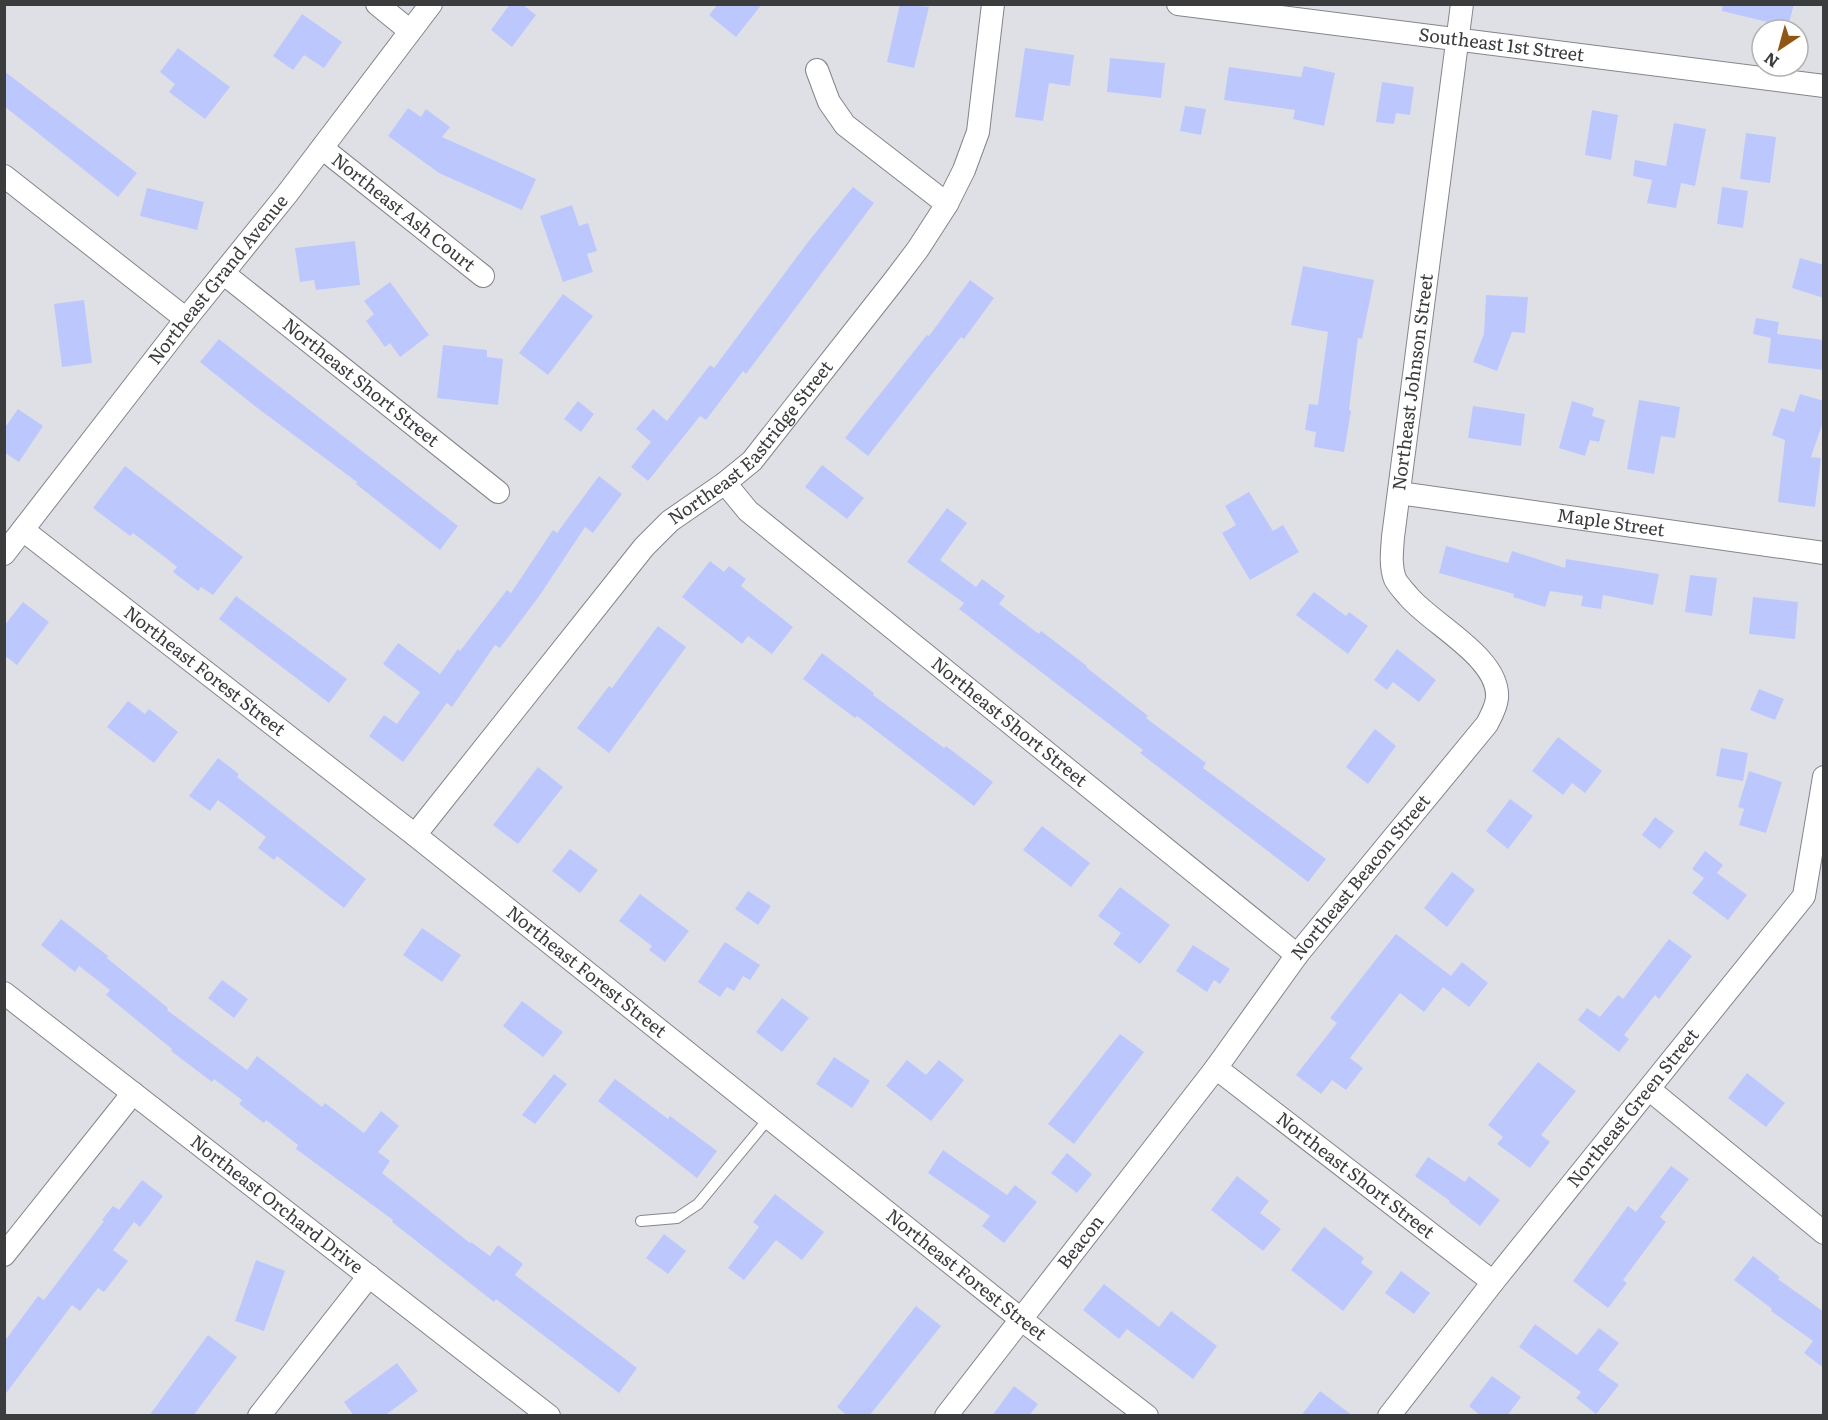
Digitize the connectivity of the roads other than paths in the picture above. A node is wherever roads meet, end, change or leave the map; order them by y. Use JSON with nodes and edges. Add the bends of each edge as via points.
{"nodes":[{"id":1,"x":377,"y":4,"type":"edge"},
{"id":2,"x":431,"y":4,"type":"edge"},
{"id":3,"x":993,"y":4,"type":"edge"},
{"id":4,"x":1178,"y":4,"type":"edge"},
{"id":5,"x":1462,"y":4,"type":"edge"},
{"id":6,"x":410,"y":31,"type":"junction"},
{"id":7,"x":1457,"y":39,"type":"junction"},
{"id":8,"x":817,"y":70,"type":"dead end"},
{"id":9,"x":1824,"y":86,"type":"edge"},
{"id":10,"x":321,"y":148,"type":"junction"},
{"id":11,"x":4,"y":176,"type":"edge"},
{"id":12,"x":947,"y":204,"type":"junction"},
{"id":13,"x":223,"y":273,"type":"junction"},
{"id":14,"x":483,"y":276,"type":"dead end"},
{"id":15,"x":186,"y":319,"type":"junction"},
{"id":16,"x":725,"y":483,"type":"junction"},
{"id":17,"x":498,"y":492,"type":"dead end"},
{"id":18,"x":1400,"y":493,"type":"junction"},
{"id":19,"x":23,"y":530,"type":"junction"},
{"id":20,"x":1824,"y":553,"type":"edge"},
{"id":21,"x":4,"y":554,"type":"edge"},
{"id":22,"x":1496,"y":685,"type":"joint"},
{"id":23,"x":1824,"y":777,"type":"edge"},
{"id":24,"x":415,"y":835,"type":"junction"},
{"id":25,"x":1814,"y":901,"type":"edge"},
{"id":26,"x":1298,"y":955,"type":"junction"},
{"id":27,"x":4,"y":993,"type":"edge"},
{"id":28,"x":1216,"y":1068,"type":"junction"},
{"id":29,"x":1650,"y":1090,"type":"junction"},
{"id":30,"x":133,"y":1093,"type":"junction"},
{"id":31,"x":769,"y":1118,"type":"junction"},
{"id":32,"x":641,"y":1221,"type":"dead end"},
{"id":33,"x":1824,"y":1233,"type":"edge"},
{"id":34,"x":4,"y":1255,"type":"edge"},
{"id":35,"x":369,"y":1276,"type":"junction"},
{"id":36,"x":1493,"y":1282,"type":"junction"},
{"id":37,"x":1022,"y":1320,"type":"junction"},
{"id":38,"x":259,"y":1416,"type":"edge"},
{"id":39,"x":549,"y":1416,"type":"edge"},
{"id":40,"x":946,"y":1416,"type":"edge"},
{"id":41,"x":1147,"y":1416,"type":"edge"},
{"id":42,"x":1389,"y":1416,"type":"edge"}],
"edges":[{"from":1,"to":6,"type":"street"},
{"from":2,"to":6,"type":"street","name":"Northeast Grand Avenue"},
{"from":3,"to":12,"type":"street","name":"Northeast Eastridge Street","via":[[978,132]]},
{"from":4,"to":7,"type":"street","name":"Southeast 1st Street"},
{"from":5,"to":7,"type":"street","name":"Northeast Johnson Street"},
{"from":6,"to":10,"type":"street","name":"Northeast Grand Avenue"},
{"from":7,"to":9,"type":"street","name":"Southeast 1st Street"},
{"from":7,"to":18,"type":"street","name":"Northeast Johnson Street"},
{"from":8,"to":12,"type":"street","via":[[829,102],[845,125]]},
{"from":10,"to":13,"type":"street","name":"Northeast Grand Avenue"},
{"from":10,"to":14,"type":"street","name":"Northeast Ash Court"},
{"from":11,"to":15,"type":"street"},
{"from":12,"to":16,"type":"street","name":"Northeast Eastridge Street","via":[[906,266],[752,461]]},
{"from":13,"to":15,"type":"street","name":"Northeast Grand Avenue"},
{"from":13,"to":17,"type":"street","name":"Northeast Short Street"},
{"from":15,"to":19,"type":"street","name":"Northeast Grand Avenue"},
{"from":16,"to":24,"type":"street","name":"Northeast Eastridge Street","via":[[670,521],[644,547]]},
{"from":16,"to":26,"type":"street","name":"Northeast Short Street","via":[[748,511]]},
{"from":18,"to":20,"type":"street","name":"Maple Street"},
{"from":18,"to":22,"type":"street","name":"Northeast Johnson Street","via":[[1393,537],[1392,567],[1396,581],[1417,606],[1483,663]]},
{"from":19,"to":21,"type":"street","name":"Northeast Grand Avenue"},
{"from":19,"to":24,"type":"street","name":"Northeast Forest Street"},
{"from":22,"to":26,"type":"street","name":"Northeast Beacon Street","via":[[1495,708],[1487,724]]},
{"from":23,"to":25,"type":"street","name":"Northeast Green Street"},
{"from":24,"to":31,"type":"street","name":"Northeast Forest Street"},
{"from":25,"to":29,"type":"street","name":"Northeast Green Street"},
{"from":26,"to":28,"type":"street","name":"Northeast Beacon Street"},
{"from":27,"to":30,"type":"street","name":"Northeast Orchard Drive"},
{"from":28,"to":36,"type":"street","name":"Northeast Short Street"},
{"from":28,"to":37,"type":"street","name":"Beacon"},
{"from":29,"to":33,"type":"street"},
{"from":29,"to":36,"type":"street","name":"Northeast Green Street"},
{"from":30,"to":34,"type":"street"},
{"from":30,"to":35,"type":"street","name":"Northeast Orchard Drive"},
{"from":31,"to":32,"type":"lane","via":[[698,1204],[677,1218]]},
{"from":31,"to":37,"type":"street","name":"Northeast Forest Street"},
{"from":35,"to":38,"type":"street"},
{"from":35,"to":39,"type":"street","name":"Northeast Orchard Drive"},
{"from":36,"to":42,"type":"street","name":"Northeast Green Street"},
{"from":37,"to":40,"type":"street","name":"Beacon"},
{"from":37,"to":41,"type":"street","name":"Northeast Forest Street"}]}
